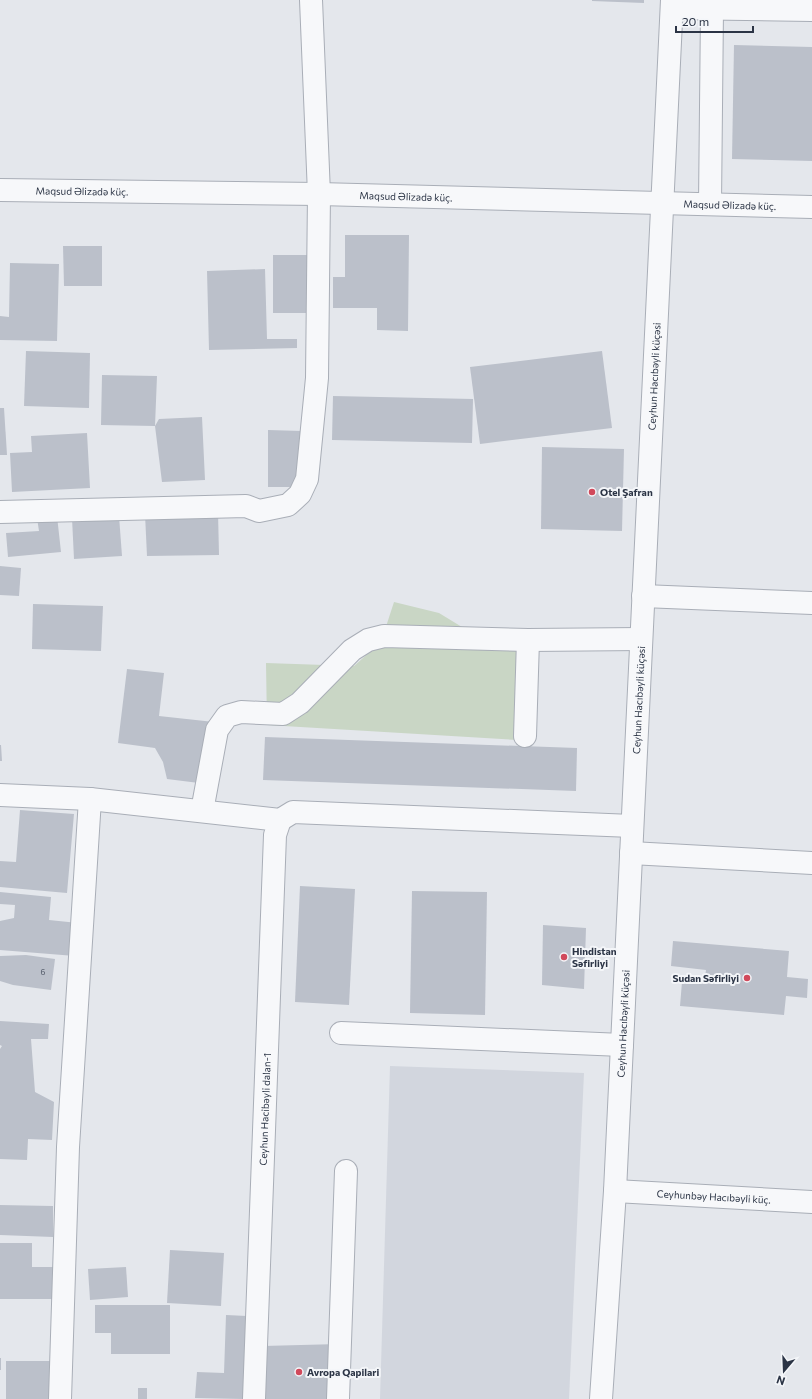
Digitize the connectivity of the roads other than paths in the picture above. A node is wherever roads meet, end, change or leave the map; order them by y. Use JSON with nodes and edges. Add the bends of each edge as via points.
{"nodes":[{"id":1,"x":311,"y":0,"type":"edge"},
{"id":2,"x":672,"y":4,"type":"edge"},
{"id":3,"x":712,"y":9,"type":"junction"},
{"id":4,"x":812,"y":10,"type":"edge"},
{"id":5,"x":0,"y":190,"type":"edge"},
{"id":6,"x":319,"y":194,"type":"junction"},
{"id":7,"x":662,"y":203,"type":"junction"},
{"id":8,"x":710,"y":204,"type":"junction"},
{"id":9,"x":812,"y":208,"type":"edge"},
{"id":10,"x":0,"y":512,"type":"edge"},
{"id":11,"x":643,"y":596,"type":"junction"},
{"id":12,"x":812,"y":603,"type":"edge"},
{"id":13,"x":641,"y":639,"type":"junction"},
{"id":14,"x":528,"y":640,"type":"junction"},
{"id":15,"x":525,"y":736,"type":"dead end"},
{"id":16,"x":0,"y":795,"type":"edge"},
{"id":17,"x":90,"y":799,"type":"junction"},
{"id":18,"x":202,"y":811,"type":"junction"},
{"id":19,"x":280,"y":820,"type":"junction"},
{"id":20,"x":632,"y":826,"type":"junction"},
{"id":21,"x":631,"y":853,"type":"junction"},
{"id":22,"x":812,"y":863,"type":"edge"},
{"id":23,"x":341,"y":1033,"type":"dead end"},
{"id":24,"x":622,"y":1045,"type":"junction"},
{"id":25,"x":346,"y":1171,"type":"dead end"},
{"id":26,"x":615,"y":1191,"type":"junction"},
{"id":27,"x":812,"y":1202,"type":"edge"},
{"id":28,"x":60,"y":1399,"type":"edge"},
{"id":29,"x":254,"y":1399,"type":"edge"},
{"id":30,"x":338,"y":1399,"type":"edge"},
{"id":31,"x":601,"y":1399,"type":"edge"}],
"edges":[{"from":1,"to":6,"type":"street"},
{"from":2,"to":3,"type":"street"},
{"from":2,"to":7,"type":"street","name":"Ceyhun Hacıbəyli küçəsi"},
{"from":3,"to":4,"type":"street"},
{"from":3,"to":8,"type":"street"},
{"from":5,"to":6,"type":"street","name":"Maqsud Əlizadə küç."},
{"from":6,"to":7,"type":"street","name":"Maqsud Əlizadə küç."},
{"from":6,"to":10,"type":"street","via":[[317,378],[307,479],[300,494],[288,505],[259,511],[246,506]]},
{"from":7,"to":8,"type":"street","name":"Maqsud Əlizadə küç."},
{"from":7,"to":11,"type":"street","name":"Ceyhun Hacıbəyli küçəsi"},
{"from":8,"to":9,"type":"street","name":"Maqsud Əlizadə küç."},
{"from":11,"to":12,"type":"street"},
{"from":11,"to":13,"type":"street","name":"Ceyhun Hacıbəyli küçəsi"},
{"from":13,"to":14,"type":"street"},
{"from":13,"to":20,"type":"street","name":"Ceyhun Hacıbəyli küçəsi"},
{"from":14,"to":15,"type":"street"},
{"from":14,"to":18,"type":"street","via":[[384,636],[368,640],[352,650],[300,703],[283,714],[241,712],[227,716],[217,730]]},
{"from":16,"to":17,"type":"street"},
{"from":17,"to":18,"type":"street"},
{"from":17,"to":28,"type":"street","via":[[68,1147]]},
{"from":18,"to":19,"type":"street"},
{"from":19,"to":20,"type":"street","via":[[293,812]]},
{"from":19,"to":29,"type":"street","name":"Ceyhun Hacibəyli dalan-1","via":[[276,835]]},
{"from":20,"to":21,"type":"street","name":"Ceyhun Hacıbəyli küçəsi"},
{"from":21,"to":22,"type":"street"},
{"from":21,"to":24,"type":"street","name":"Ceyhun Hacıbəyli küçəsi"},
{"from":23,"to":24,"type":"street"},
{"from":24,"to":26,"type":"street","name":"Ceyhun Hacıbəyli küçəsi"},
{"from":25,"to":30,"type":"street"},
{"from":26,"to":27,"type":"street","name":"Ceyhunbəy Hacıbəyli küç."},
{"from":26,"to":31,"type":"street","name":"Ceyhun Hacıbəyli küçəsi"}]}
